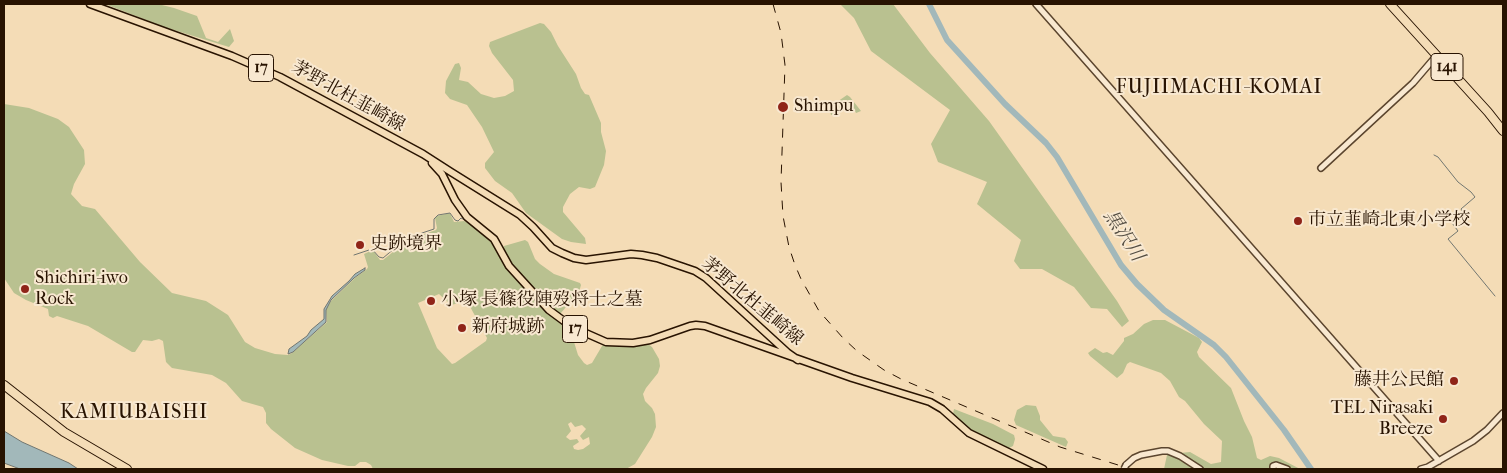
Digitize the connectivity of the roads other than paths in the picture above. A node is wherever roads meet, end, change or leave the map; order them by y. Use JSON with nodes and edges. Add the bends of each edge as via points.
{"nodes":[{"id":1,"x":90,"y":4,"type":"edge"},
{"id":2,"x":1036,"y":4,"type":"edge"},
{"id":3,"x":1390,"y":4,"type":"edge"},
{"id":4,"x":1437,"y":55,"type":"junction"},
{"id":5,"x":1503,"y":131,"type":"edge"},
{"id":6,"x":422,"y":154,"type":"junction"},
{"id":7,"x":1321,"y":168,"type":"dead end"},
{"id":8,"x":798,"y":360,"type":"junction"},
{"id":9,"x":4,"y":385,"type":"edge"},
{"id":10,"x":1503,"y":413,"type":"edge"},
{"id":11,"x":1439,"y":461,"type":"junction"},
{"id":12,"x":1125,"y":467,"type":"edge"},
{"id":13,"x":127,"y":469,"type":"edge"},
{"id":14,"x":1043,"y":469,"type":"edge"},
{"id":15,"x":1200,"y":469,"type":"edge"},
{"id":16,"x":1273,"y":469,"type":"edge"},
{"id":17,"x":1287,"y":469,"type":"edge"},
{"id":18,"x":1421,"y":469,"type":"edge"}],
"edges":[{"from":1,"to":6,"type":"main road","name":"茅野北杜韮崎線","number":"17","via":[[258,66]]},
{"from":2,"to":11,"type":"street"},
{"from":3,"to":4,"type":"highway","number":"141"},
{"from":4,"to":5,"type":"highway","number":"141"},
{"from":4,"to":7,"type":"street","via":[[1413,83]]},
{"from":6,"to":8,"type":"main road","name":"茅野北杜韮崎線","number":"17","via":[[520,215],[552,248],[562,253],[586,260],[642,255],[695,271]]},
{"from":6,"to":8,"type":"main road","name":"茅野北杜韮崎線","number":"17","via":[[442,174],[467,217],[494,239],[509,266],[549,310],[572,327],[606,342],[633,343],[700,325]]},
{"from":8,"to":14,"type":"main road","name":"茅野北杜韮崎線","number":"17","via":[[930,402],[969,433]]},
{"from":9,"to":13,"type":"highway","via":[[64,432]]},
{"from":10,"to":11,"type":"street","via":[[1473,442]]},
{"from":11,"to":18,"type":"street"},
{"from":12,"to":15,"type":"street","via":[[1141,455],[1168,451]]},
{"from":16,"to":17,"type":"street","via":[[1276,464]]}]}
